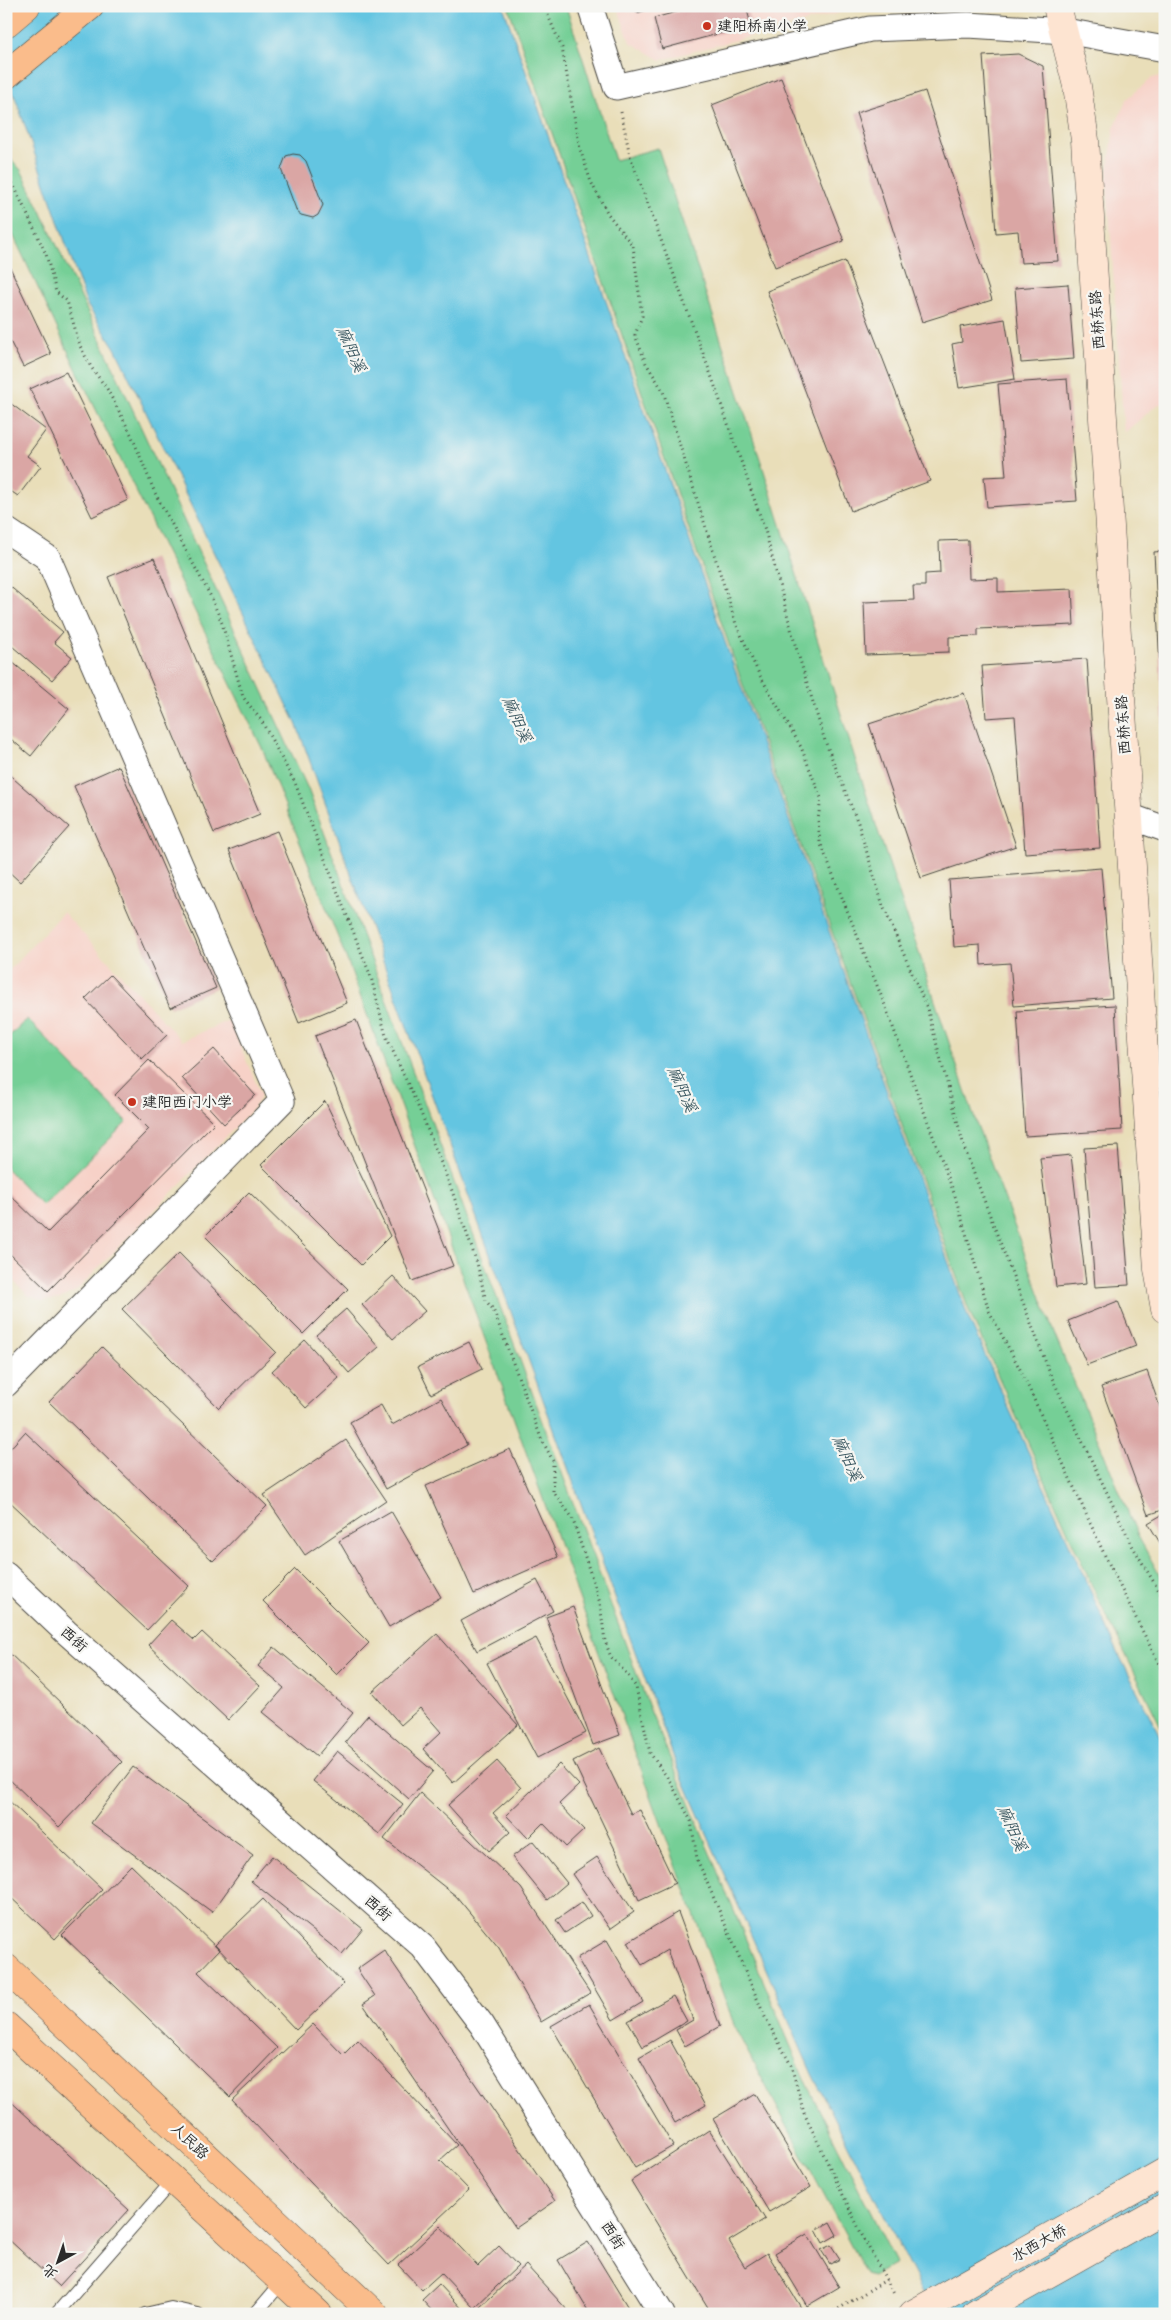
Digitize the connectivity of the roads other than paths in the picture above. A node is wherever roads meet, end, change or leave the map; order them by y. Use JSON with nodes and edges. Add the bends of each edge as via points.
{"nodes":[{"id":1,"x":26,"y":6,"type":"edge"},
{"id":2,"x":90,"y":6,"type":"edge"},
{"id":3,"x":590,"y":6,"type":"edge"},
{"id":4,"x":1061,"y":14,"type":"edge"},
{"id":5,"x":6,"y":23,"type":"edge"},
{"id":6,"x":1165,"y":49,"type":"edge"},
{"id":7,"x":6,"y":75,"type":"edge"},
{"id":8,"x":6,"y":530,"type":"edge"},
{"id":9,"x":1129,"y":816,"type":"junction"},
{"id":10,"x":1165,"y":829,"type":"edge"},
{"id":11,"x":1165,"y":1309,"type":"edge"},
{"id":12,"x":6,"y":1384,"type":"edge"},
{"id":13,"x":6,"y":1575,"type":"edge"},
{"id":14,"x":6,"y":1968,"type":"edge"},
{"id":15,"x":6,"y":2026,"type":"edge"},
{"id":16,"x":1165,"y":2172,"type":"edge"},
{"id":17,"x":174,"y":2179,"type":"junction"},
{"id":18,"x":1165,"y":2208,"type":"edge"},
{"id":19,"x":283,"y":2281,"type":"junction"},
{"id":20,"x":56,"y":2314,"type":"edge"},
{"id":21,"x":145,"y":2314,"type":"edge"},
{"id":22,"x":198,"y":2314,"type":"edge"},
{"id":23,"x":255,"y":2314,"type":"edge"},
{"id":24,"x":318,"y":2314,"type":"edge"},
{"id":25,"x":374,"y":2314,"type":"edge"},
{"id":26,"x":662,"y":2314,"type":"edge"},
{"id":27,"x":913,"y":2314,"type":"edge"},
{"id":28,"x":976,"y":2314,"type":"edge"}],
"edges":[{"from":1,"to":5,"type":"highway"},
{"from":2,"to":7,"type":"highway"},
{"from":3,"to":4,"type":"street","via":[[616,87],[870,29],[968,25]]},
{"from":4,"to":6,"type":"street"},
{"from":4,"to":9,"type":"main road","name":"西桥东路","via":[[1085,140]]},
{"from":8,"to":12,"type":"street","via":[[48,558],[282,1101]]},
{"from":9,"to":10,"type":"street"},
{"from":9,"to":11,"type":"main road","name":"西桥东路","via":[[1158,1269]]},
{"from":13,"to":26,"type":"street","name":"西街","via":[[422,1947],[482,2025]]},
{"from":14,"to":25,"type":"highway","name":"人民路"},
{"from":15,"to":17,"type":"highway"},
{"from":16,"to":27,"type":"main road","name":"水西大桥"},
{"from":17,"to":19,"type":"highway"},
{"from":17,"to":20,"type":"lane"},
{"from":18,"to":28,"type":"main road"},
{"from":19,"to":23,"type":"lane"},
{"from":19,"to":24,"type":"highway"},
{"from":21,"to":22,"type":"lane","via":[[171,2308]]}]}
